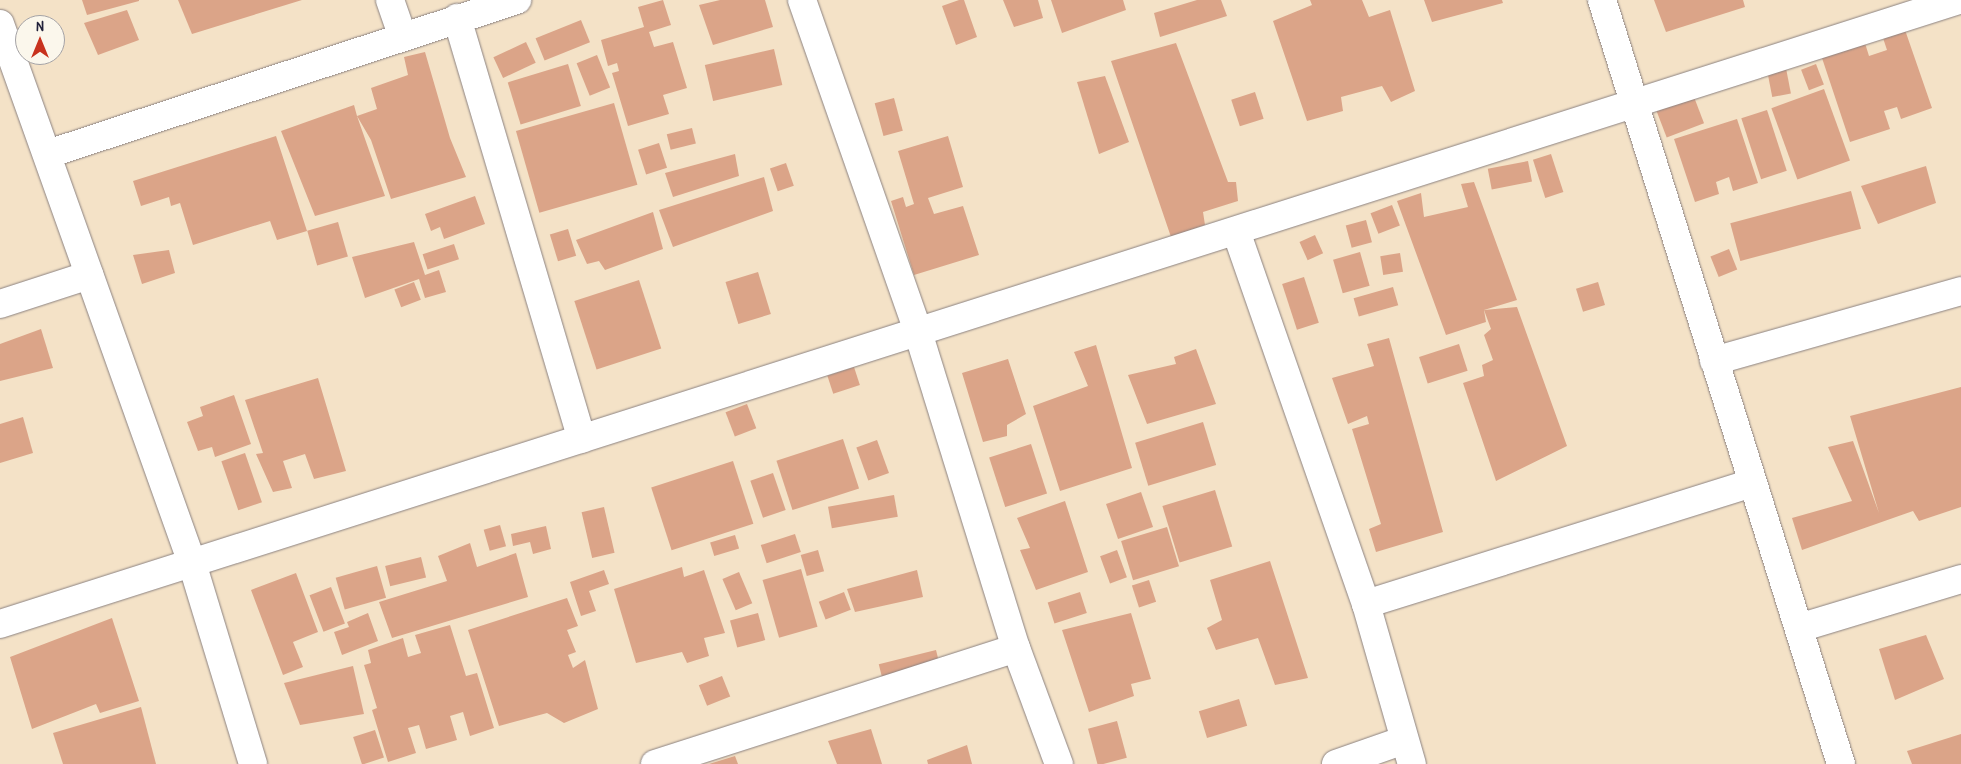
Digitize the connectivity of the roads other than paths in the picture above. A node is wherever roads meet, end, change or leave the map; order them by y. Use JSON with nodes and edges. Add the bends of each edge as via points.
{"nodes":[{"id":1,"x":390,"y":0,"type":"edge"},
{"id":2,"x":516,"y":0,"type":"edge"},
{"id":3,"x":802,"y":0,"type":"edge"},
{"id":4,"x":1602,"y":0,"type":"edge"},
{"id":5,"x":1959,"y":0,"type":"edge"},
{"id":6,"x":457,"y":18,"type":"junction"},
{"id":7,"x":0,"y":24,"type":"edge"},
{"id":8,"x":403,"y":37,"type":"junction"},
{"id":9,"x":1634,"y":103,"type":"junction"},
{"id":10,"x":48,"y":154,"type":"junction"},
{"id":11,"x":1236,"y":230,"type":"junction"},
{"id":12,"x":89,"y":275,"type":"junction"},
{"id":13,"x":1961,"y":291,"type":"edge"},
{"id":14,"x":0,"y":304,"type":"edge"},
{"id":15,"x":918,"y":332,"type":"junction"},
{"id":16,"x":1714,"y":362,"type":"junction"},
{"id":17,"x":582,"y":439,"type":"junction"},
{"id":18,"x":1753,"y":482,"type":"junction"},
{"id":19,"x":192,"y":563,"type":"junction"},
{"id":20,"x":1961,"y":579,"type":"edge"},
{"id":21,"x":1366,"y":604,"type":"junction"},
{"id":22,"x":0,"y":624,"type":"edge"},
{"id":23,"x":1799,"y":628,"type":"junction"},
{"id":24,"x":1016,"y":648,"type":"junction"},
{"id":25,"x":1408,"y":752,"type":"edge"},
{"id":26,"x":253,"y":764,"type":"edge"},
{"id":27,"x":655,"y":764,"type":"edge"},
{"id":28,"x":1058,"y":764,"type":"edge"},
{"id":29,"x":1336,"y":764,"type":"edge"},
{"id":30,"x":1841,"y":764,"type":"edge"}],
"edges":[{"from":1,"to":8,"type":"street"},
{"from":2,"to":6,"type":"street"},
{"from":3,"to":15,"type":"street"},
{"from":4,"to":9,"type":"street"},
{"from":5,"to":9,"type":"street"},
{"from":6,"to":8,"type":"street"},
{"from":6,"to":17,"type":"street"},
{"from":7,"to":10,"type":"street"},
{"from":8,"to":10,"type":"street"},
{"from":9,"to":11,"type":"street"},
{"from":9,"to":16,"type":"street"},
{"from":10,"to":12,"type":"street"},
{"from":11,"to":15,"type":"street"},
{"from":11,"to":21,"type":"street"},
{"from":12,"to":14,"type":"street"},
{"from":12,"to":19,"type":"street"},
{"from":13,"to":16,"type":"street"},
{"from":15,"to":17,"type":"street"},
{"from":15,"to":24,"type":"street"},
{"from":16,"to":18,"type":"street"},
{"from":17,"to":19,"type":"street"},
{"from":18,"to":21,"type":"street"},
{"from":18,"to":23,"type":"street"},
{"from":19,"to":22,"type":"street"},
{"from":19,"to":26,"type":"street"},
{"from":20,"to":23,"type":"street"},
{"from":21,"to":25,"type":"street"},
{"from":23,"to":30,"type":"street"},
{"from":24,"to":27,"type":"street"},
{"from":24,"to":28,"type":"street"},
{"from":25,"to":29,"type":"street"}]}
